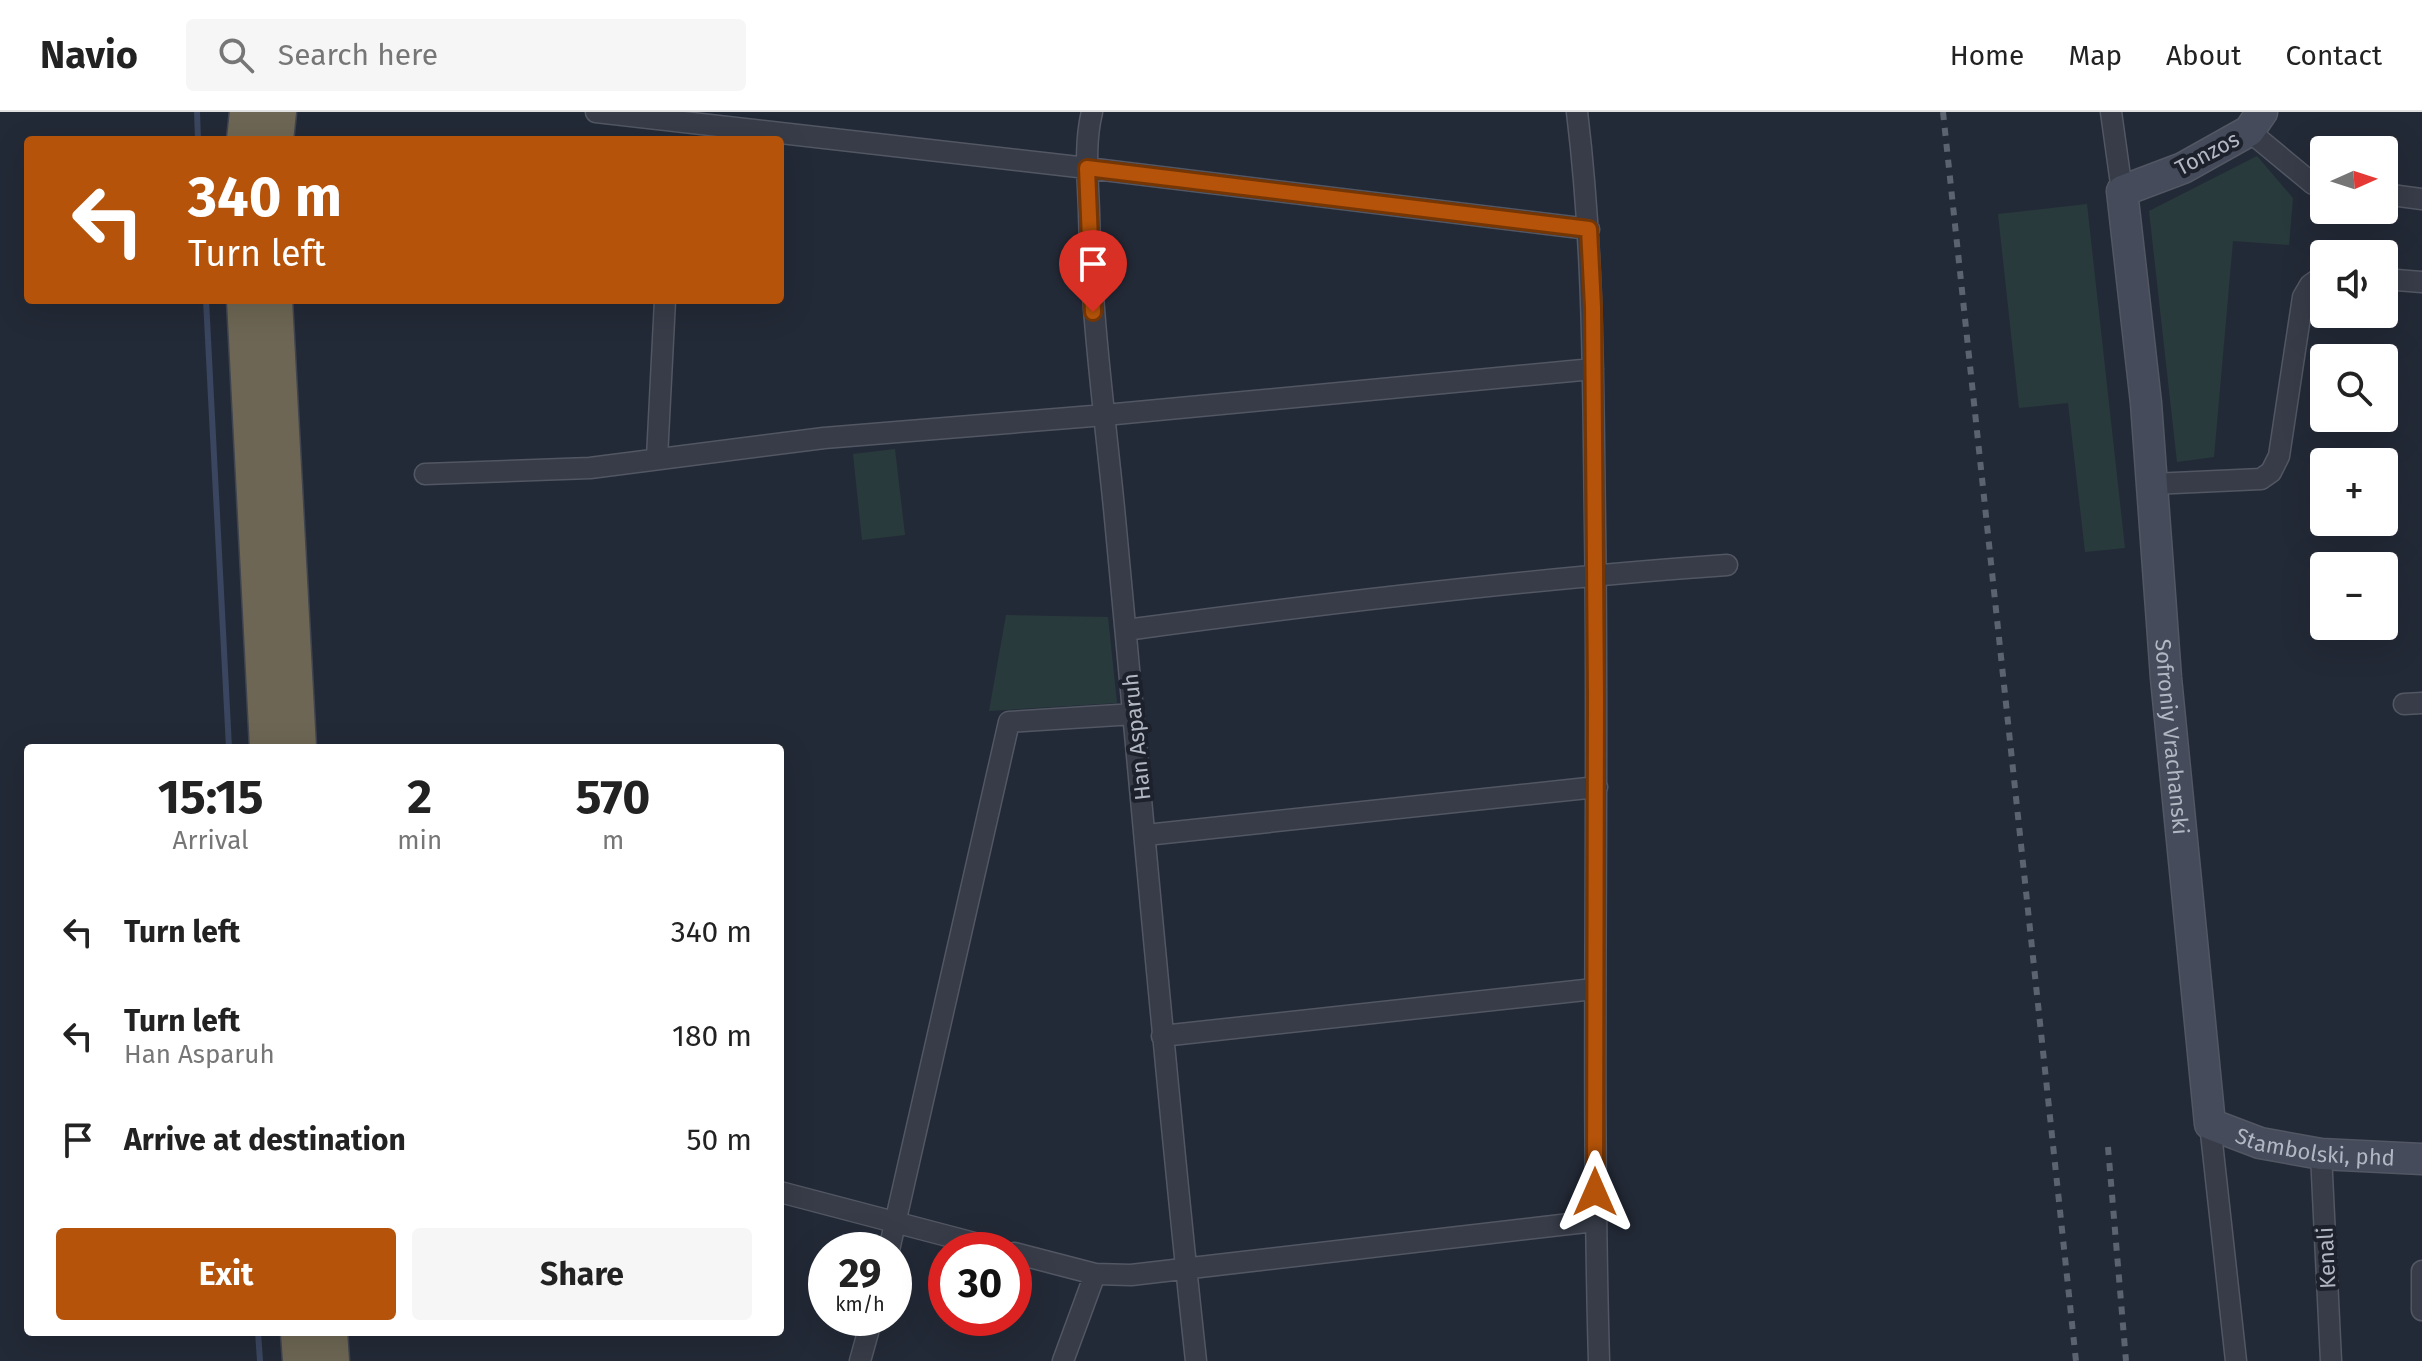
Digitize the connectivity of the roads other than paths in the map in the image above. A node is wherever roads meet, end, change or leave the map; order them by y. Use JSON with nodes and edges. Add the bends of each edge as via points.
{"nodes":[{"id":1,"x":249,"y":112,"type":"edge"},
{"id":2,"x":277,"y":112,"type":"edge"},
{"id":3,"x":596,"y":112,"type":"edge"},
{"id":4,"x":1092,"y":112,"type":"edge"},
{"id":5,"x":1577,"y":112,"type":"edge"},
{"id":6,"x":2111,"y":112,"type":"edge"},
{"id":7,"x":2256,"y":122,"type":"edge"},
{"id":8,"x":667,"y":124,"type":"edge"},
{"id":9,"x":246,"y":136,"type":"edge"},
{"id":10,"x":274,"y":136,"type":"edge"},
{"id":11,"x":782,"y":136,"type":"edge"},
{"id":12,"x":784,"y":136,"type":"edge"},
{"id":13,"x":1087,"y":168,"type":"junction"},
{"id":14,"x":2310,"y":181,"type":"edge"},
{"id":15,"x":2122,"y":191,"type":"junction"},
{"id":16,"x":2398,"y":196,"type":"edge"},
{"id":17,"x":2422,"y":199,"type":"edge"},
{"id":18,"x":1589,"y":229,"type":"junction"},
{"id":19,"x":2398,"y":280,"type":"edge"},
{"id":20,"x":2422,"y":282,"type":"edge"},
{"id":21,"x":2310,"y":285,"type":"edge"},
{"id":22,"x":246,"y":304,"type":"edge"},
{"id":23,"x":273,"y":304,"type":"edge"},
{"id":24,"x":665,"y":304,"type":"edge"},
{"id":25,"x":1593,"y":369,"type":"junction"},
{"id":26,"x":1105,"y":415,"type":"junction"},
{"id":27,"x":657,"y":458,"type":"junction"},
{"id":28,"x":425,"y":474,"type":"dead end"},
{"id":29,"x":2152,"y":484,"type":"junction"},
{"id":30,"x":1727,"y":565,"type":"dead end"},
{"id":31,"x":1595,"y":574,"type":"junction"},
{"id":32,"x":1126,"y":630,"type":"junction"},
{"id":33,"x":1134,"y":714,"type":"junction"},
{"id":34,"x":269,"y":744,"type":"edge"},
{"id":35,"x":297,"y":744,"type":"edge"},
{"id":36,"x":1597,"y":787,"type":"junction"},
{"id":37,"x":1146,"y":835,"type":"junction"},
{"id":38,"x":1594,"y":989,"type":"junction"},
{"id":39,"x":1162,"y":1036,"type":"junction"},
{"id":40,"x":2210,"y":1124,"type":"junction"},
{"id":41,"x":2321,"y":1154,"type":"junction"},
{"id":42,"x":2422,"y":1159,"type":"edge"},
{"id":43,"x":784,"y":1193,"type":"edge"},
{"id":44,"x":1595,"y":1221,"type":"junction"},
{"id":45,"x":896,"y":1223,"type":"junction"},
{"id":46,"x":894,"y":1232,"type":"edge"},
{"id":47,"x":931,"y":1232,"type":"edge"},
{"id":48,"x":1032,"y":1258,"type":"edge"},
{"id":49,"x":1186,"y":1270,"type":"junction"},
{"id":50,"x":2422,"y":1271,"type":"edge"},
{"id":51,"x":1095,"y":1274,"type":"junction"},
{"id":52,"x":2422,"y":1310,"type":"edge"},
{"id":53,"x":300,"y":1336,"type":"edge"},
{"id":54,"x":328,"y":1336,"type":"edge"},
{"id":55,"x":867,"y":1336,"type":"edge"},
{"id":56,"x":302,"y":1361,"type":"edge"},
{"id":57,"x":330,"y":1361,"type":"edge"},
{"id":58,"x":860,"y":1361,"type":"edge"},
{"id":59,"x":1063,"y":1361,"type":"edge"},
{"id":60,"x":1196,"y":1361,"type":"edge"},
{"id":61,"x":1599,"y":1361,"type":"edge"},
{"id":62,"x":2236,"y":1361,"type":"edge"},
{"id":63,"x":2331,"y":1361,"type":"edge"}],
"edges":[{"from":1,"to":9,"type":"highway"},
{"from":2,"to":10,"type":"highway"},
{"from":3,"to":8,"type":"street"},
{"from":4,"to":13,"type":"street","name":"Han Asparuh"},
{"from":5,"to":18,"type":"street"},
{"from":6,"to":15,"type":"street","name":"Sofroniy Vrachanski"},
{"from":7,"to":14,"type":"street","name":"Tonzos"},
{"from":7,"to":15,"type":"street","name":"Tonzos","via":[[2183,168]]},
{"from":8,"to":11,"type":"street"},
{"from":12,"to":13,"type":"street"},
{"from":13,"to":18,"type":"street"},
{"from":13,"to":26,"type":"street","name":"Han Asparuh","via":[[1091,287]]},
{"from":15,"to":29,"type":"street","name":"Sofroniy Vrachanski"},
{"from":16,"to":17,"type":"street"},
{"from":18,"to":25,"type":"street"},
{"from":19,"to":20,"type":"street"},
{"from":21,"to":29,"type":"street","via":[[2303,297],[2279,456],[2271,472],[2261,479]]},
{"from":22,"to":34,"type":"highway"},
{"from":23,"to":35,"type":"highway"},
{"from":24,"to":27,"type":"street"},
{"from":25,"to":26,"type":"street"},
{"from":25,"to":31,"type":"street"},
{"from":26,"to":27,"type":"street"},
{"from":26,"to":32,"type":"street","name":"Han Asparuh"},
{"from":27,"to":28,"type":"street","via":[[590,468]]},
{"from":29,"to":40,"type":"street","name":"Sofroniy Vrachanski"},
{"from":30,"to":31,"type":"street"},
{"from":31,"to":32,"type":"street"},
{"from":31,"to":36,"type":"street"},
{"from":32,"to":33,"type":"street","name":"Han Asparuh"},
{"from":33,"to":37,"type":"street","name":"Han Asparuh"},
{"from":33,"to":45,"type":"street","via":[[1009,722]]},
{"from":36,"to":37,"type":"street"},
{"from":36,"to":38,"type":"street"},
{"from":37,"to":39,"type":"street","name":"Han Asparuh"},
{"from":38,"to":39,"type":"street"},
{"from":38,"to":44,"type":"street"},
{"from":39,"to":49,"type":"street","name":"Han Asparuh"},
{"from":40,"to":41,"type":"street","name":"Stambolski, phd","via":[[2260,1143]]},
{"from":40,"to":62,"type":"street","name":"Sofroniy Vrachanski"},
{"from":41,"to":42,"type":"street","name":"Stambolski, phd"},
{"from":41,"to":63,"type":"street","name":"Kenali"},
{"from":43,"to":45,"type":"street"},
{"from":44,"to":49,"type":"street"},
{"from":44,"to":61,"type":"street"},
{"from":45,"to":46,"type":"street"},
{"from":45,"to":47,"type":"street"},
{"from":48,"to":51,"type":"street"},
{"from":49,"to":51,"type":"street"},
{"from":49,"to":60,"type":"street","name":"Han Asparuh"},
{"from":50,"to":52,"type":"street"},
{"from":51,"to":59,"type":"street"},
{"from":53,"to":56,"type":"highway"},
{"from":54,"to":57,"type":"highway"},
{"from":55,"to":58,"type":"street"}]}
